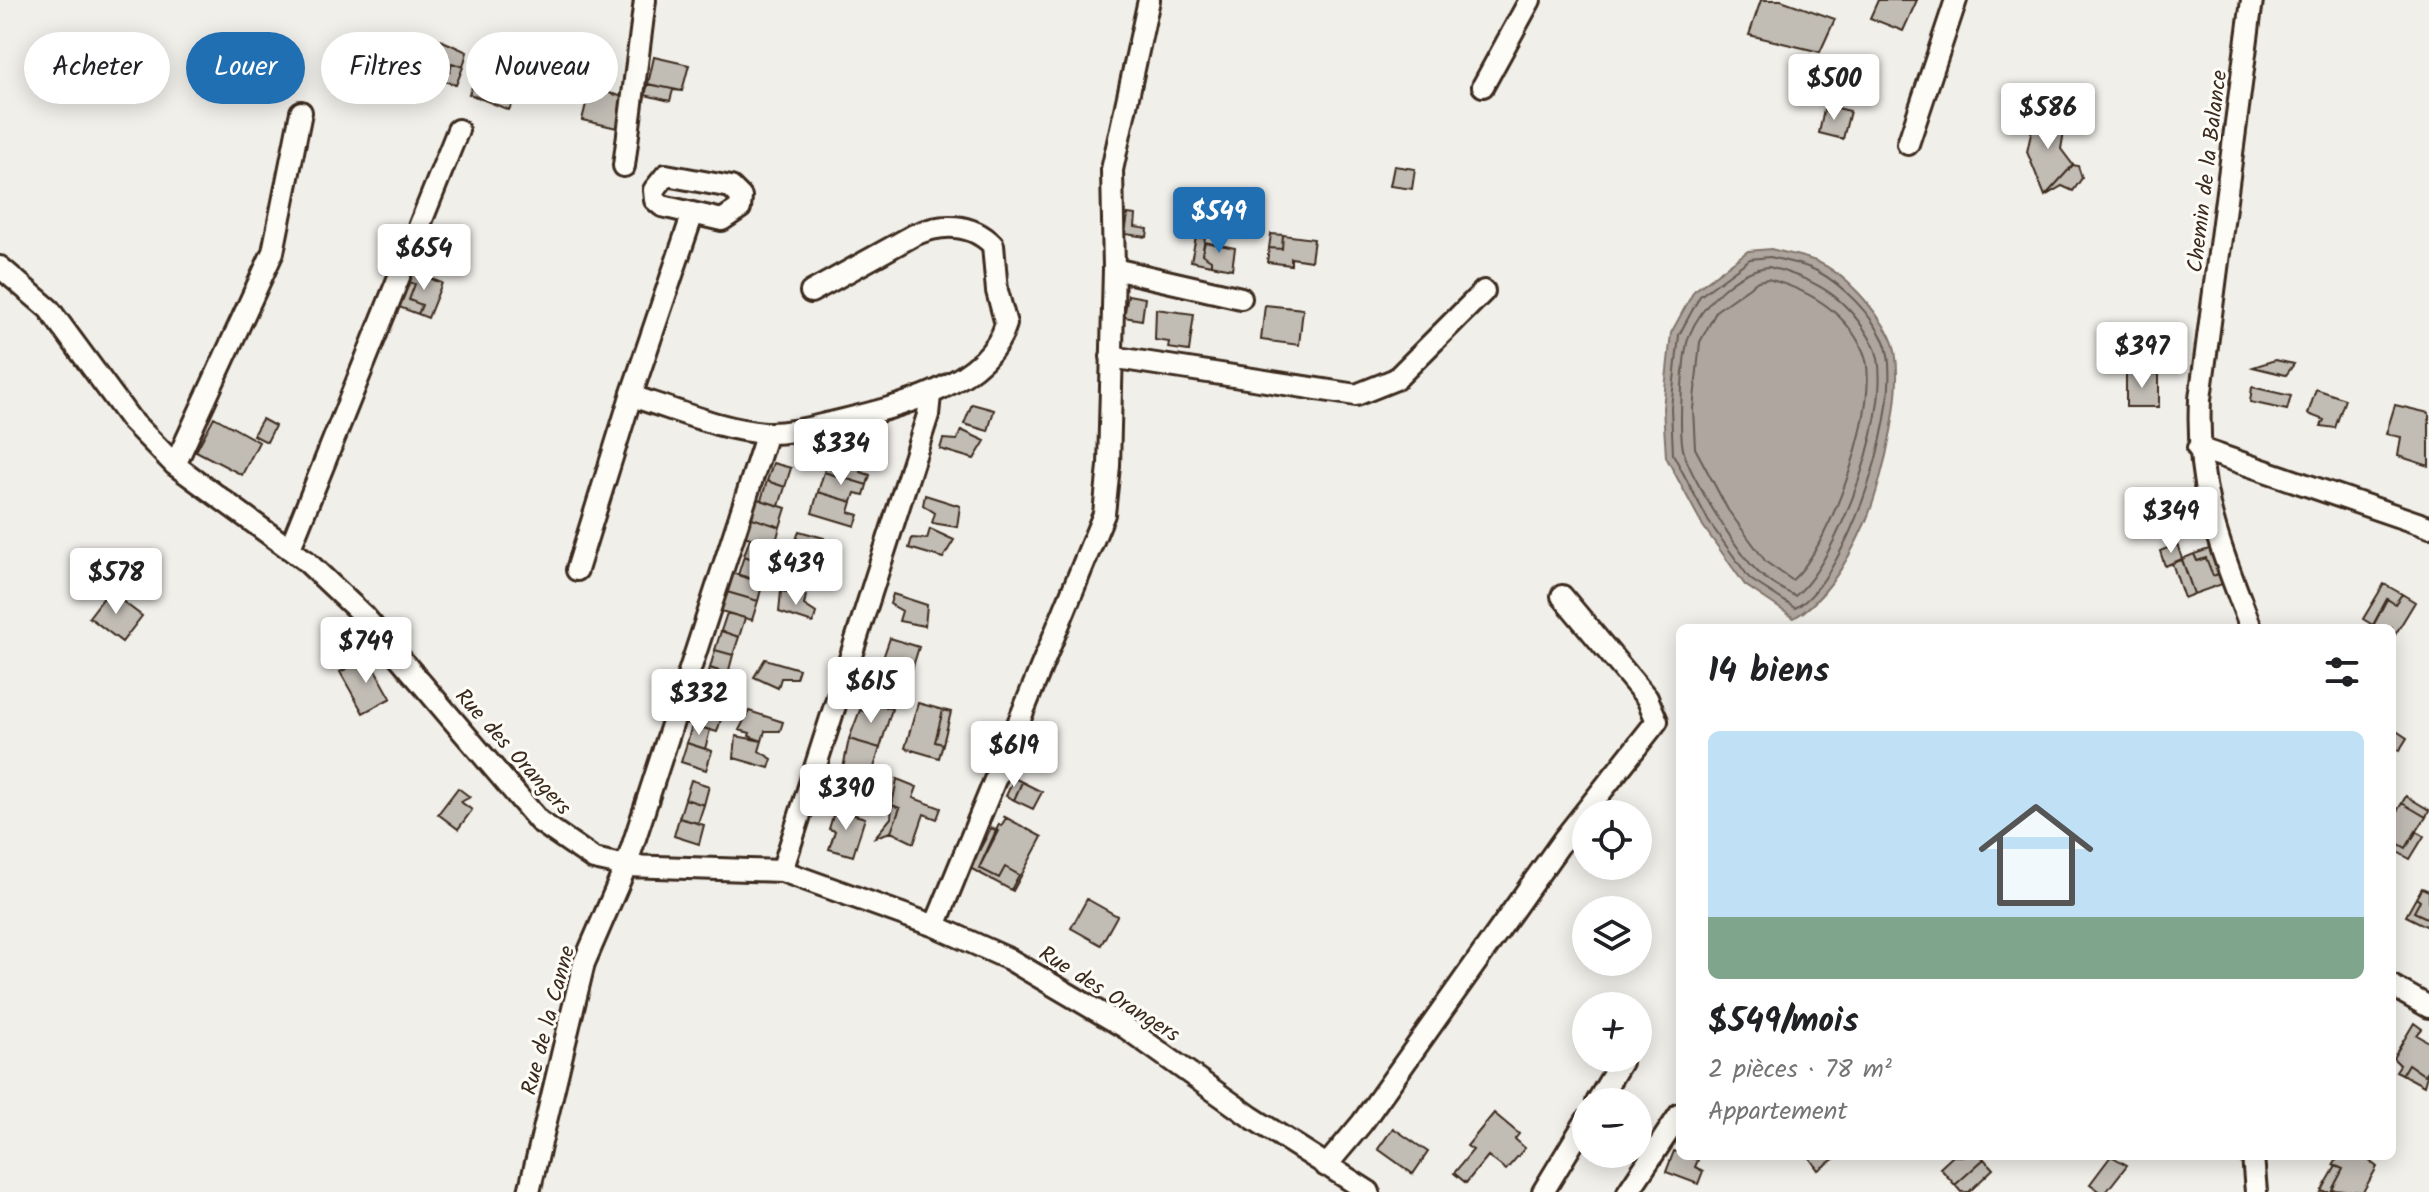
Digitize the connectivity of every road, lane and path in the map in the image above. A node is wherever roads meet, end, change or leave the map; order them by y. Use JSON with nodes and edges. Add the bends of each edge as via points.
{"nodes":[{"id":1,"x":645,"y":0,"type":"edge"},
{"id":2,"x":1149,"y":0,"type":"edge"},
{"id":3,"x":1530,"y":0,"type":"edge"},
{"id":4,"x":1956,"y":0,"type":"edge"},
{"id":5,"x":2252,"y":0,"type":"edge"},
{"id":6,"x":1483,"y":86,"type":"dead end"},
{"id":7,"x":301,"y":112,"type":"dead end"},
{"id":8,"x":458,"y":130,"type":"dead end"},
{"id":9,"x":1908,"y":144,"type":"dead end"},
{"id":10,"x":624,"y":166,"type":"dead end"},
{"id":11,"x":692,"y":216,"type":"dead end"},
{"id":12,"x":0,"y":267,"type":"edge"},
{"id":13,"x":1114,"y":269,"type":"junction"},
{"id":14,"x":1484,"y":291,"type":"dead end"},
{"id":15,"x":811,"y":292,"type":"dead end"},
{"id":16,"x":1241,"y":298,"type":"dead end"},
{"id":17,"x":1111,"y":357,"type":"junction"},
{"id":18,"x":930,"y":395,"type":"junction"},
{"id":19,"x":631,"y":396,"type":"junction"},
{"id":20,"x":767,"y":433,"type":"junction"},
{"id":21,"x":2198,"y":448,"type":"junction"},
{"id":22,"x":175,"y":465,"type":"junction"},
{"id":23,"x":2429,"y":527,"type":"edge"},
{"id":24,"x":290,"y":548,"type":"junction"},
{"id":25,"x":577,"y":570,"type":"dead end"},
{"id":26,"x":1562,"y":596,"type":"dead end"},
{"id":27,"x":2250,"y":624,"type":"edge"},
{"id":28,"x":626,"y":866,"type":"junction"},
{"id":29,"x":782,"y":871,"type":"junction"},
{"id":30,"x":935,"y":926,"type":"junction"},
{"id":31,"x":2396,"y":988,"type":"edge"},
{"id":32,"x":2429,"y":1007,"type":"edge"},
{"id":33,"x":1676,"y":1120,"type":"edge"},
{"id":34,"x":1572,"y":1144,"type":"edge"},
{"id":35,"x":2253,"y":1160,"type":"edge"},
{"id":36,"x":1326,"y":1166,"type":"junction"},
{"id":37,"x":529,"y":1192,"type":"edge"},
{"id":38,"x":1369,"y":1192,"type":"edge"},
{"id":39,"x":1543,"y":1192,"type":"edge"},
{"id":40,"x":1628,"y":1192,"type":"edge"},
{"id":41,"x":2256,"y":1192,"type":"edge"}],
"edges":[{"from":1,"to":10,"type":"street"},
{"from":2,"to":13,"type":"street","via":[[1112,170]]},
{"from":3,"to":6,"type":"street"},
{"from":4,"to":9,"type":"street"},
{"from":5,"to":21,"type":"street","name":"Chemin de la Balance"},
{"from":7,"to":22,"type":"street","via":[[273,252]]},
{"from":8,"to":24,"type":"street"},
{"from":11,"to":19,"type":"street"},
{"from":12,"to":22,"type":"street","name":"Rue des Orangers","via":[[49,309],[130,419]]},
{"from":13,"to":16,"type":"street"},
{"from":13,"to":17,"type":"street"},
{"from":14,"to":17,"type":"street","via":[[1396,379],[1356,395]]},
{"from":15,"to":18,"type":"street","via":[[931,227],[953,226],[985,237],[997,253],[1003,336],[970,371]]},
{"from":17,"to":30,"type":"street","via":[[1104,514]]},
{"from":18,"to":20,"type":"street","via":[[789,432]]},
{"from":18,"to":29,"type":"street","via":[[928,415]]},
{"from":19,"to":20,"type":"street"},
{"from":19,"to":25,"type":"street"},
{"from":20,"to":28,"type":"street","name":"Rue de la Canne"},
{"from":21,"to":23,"type":"street"},
{"from":21,"to":27,"type":"street","name":"Chemin de la Balance","via":[[2206,502]]},
{"from":22,"to":24,"type":"street","name":"Rue des Orangers"},
{"from":24,"to":28,"type":"street","name":"Rue des Orangers","via":[[364,616],[539,821],[594,859]]},
{"from":26,"to":36,"type":"street","via":[[1647,698],[1657,721],[1563,840]]},
{"from":28,"to":29,"type":"street","name":"Rue des Orangers"},
{"from":28,"to":37,"type":"street","name":"Rue de la Canne","via":[[584,963]]},
{"from":29,"to":30,"type":"street","name":"Rue des Orangers"},
{"from":30,"to":36,"type":"street","name":"Rue des Orangers","via":[[1009,959],[1126,1028]]},
{"from":31,"to":32,"type":"street"},
{"from":33,"to":40,"type":"street"},
{"from":34,"to":39,"type":"street"},
{"from":35,"to":41,"type":"street"},
{"from":36,"to":38,"type":"street","name":"Rue des Orangers"}]}
